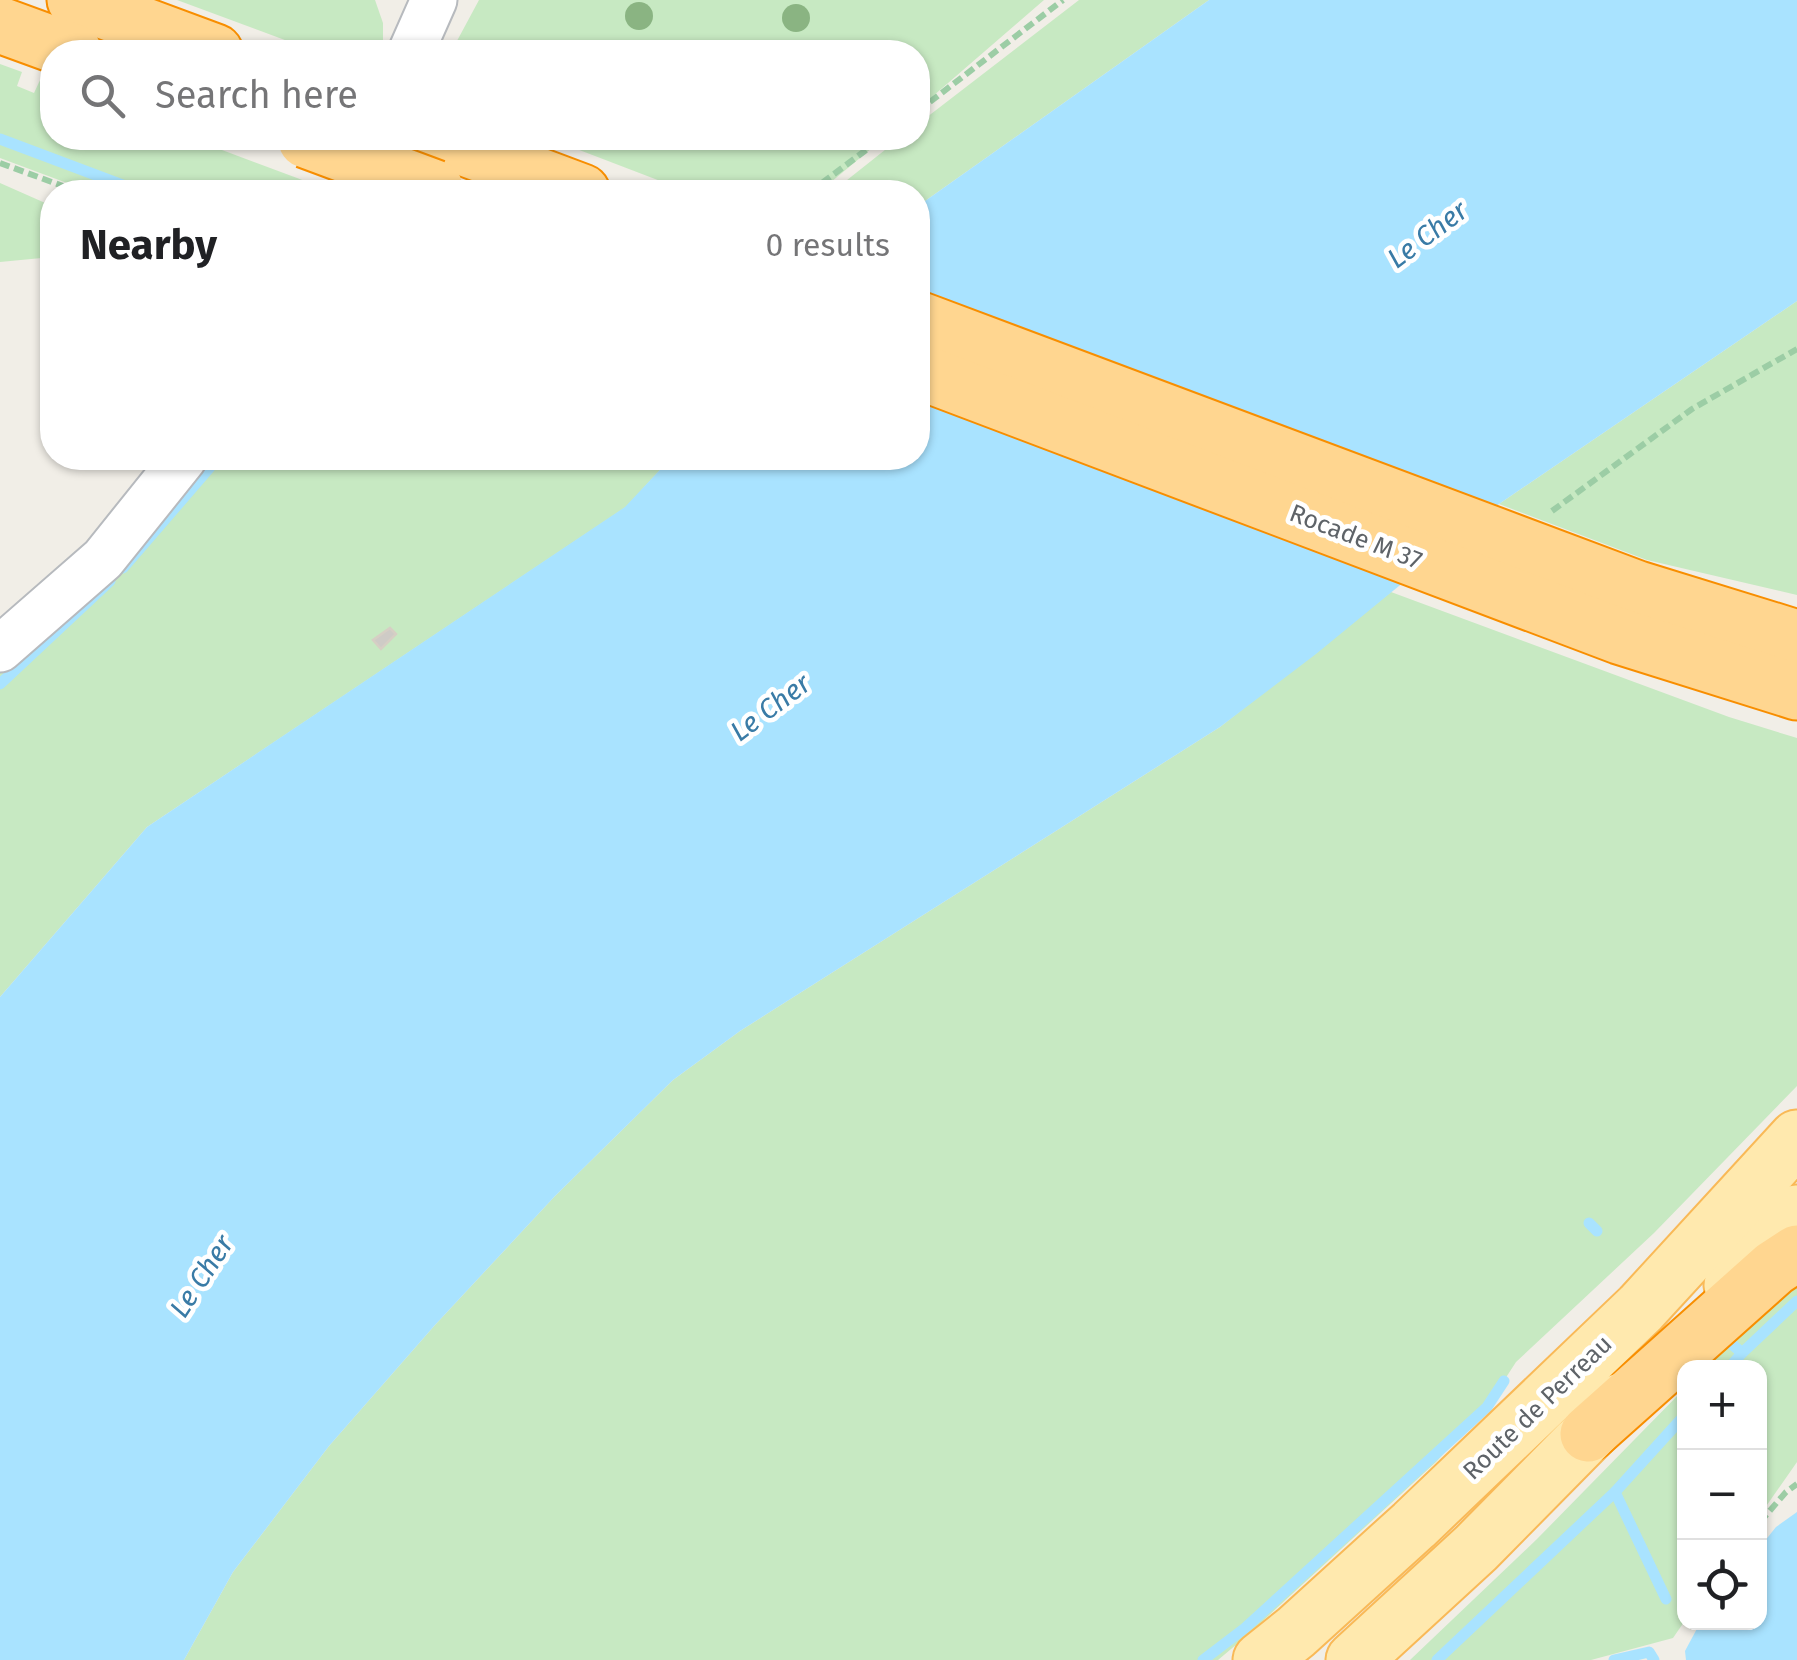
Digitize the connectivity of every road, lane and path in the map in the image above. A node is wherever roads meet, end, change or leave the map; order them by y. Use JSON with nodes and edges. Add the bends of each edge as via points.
{"nodes":[{"id":1,"x":76,"y":0,"type":"edge"},
{"id":2,"x":434,"y":0,"type":"edge"},
{"id":3,"x":1063,"y":0,"type":"edge"},
{"id":4,"x":0,"y":25,"type":"edge"},
{"id":5,"x":41,"y":40,"type":"edge"},
{"id":6,"x":182,"y":40,"type":"edge"},
{"id":7,"x":416,"y":40,"type":"edge"},
{"id":8,"x":930,"y":101,"type":"edge"},
{"id":9,"x":362,"y":150,"type":"edge"},
{"id":10,"x":369,"y":150,"type":"edge"},
{"id":11,"x":866,"y":150,"type":"edge"},
{"id":12,"x":0,"y":163,"type":"edge"},
{"id":13,"x":443,"y":165,"type":"edge"},
{"id":14,"x":46,"y":180,"type":"edge"},
{"id":15,"x":356,"y":180,"type":"edge"},
{"id":16,"x":520,"y":180,"type":"edge"},
{"id":17,"x":826,"y":180,"type":"edge"},
{"id":18,"x":930,"y":323,"type":"edge"},
{"id":19,"x":1797,"y":349,"type":"edge"},
{"id":20,"x":930,"y":375,"type":"edge"},
{"id":21,"x":174,"y":470,"type":"edge"},
{"id":22,"x":1551,"y":512,"type":"dead end"},
{"id":23,"x":1629,"y":612,"type":"junction"},
{"id":24,"x":1797,"y":638,"type":"edge"},
{"id":25,"x":0,"y":649,"type":"edge"},
{"id":26,"x":1797,"y":692,"type":"edge"},
{"id":27,"x":1797,"y":1138,"type":"edge"},
{"id":28,"x":1797,"y":1213,"type":"edge"},
{"id":29,"x":1797,"y":1253,"type":"edge"},
{"id":30,"x":1588,"y":1434,"type":"junction"},
{"id":31,"x":1797,"y":1484,"type":"edge"},
{"id":32,"x":1767,"y":1514,"type":"edge"},
{"id":33,"x":1261,"y":1660,"type":"edge"},
{"id":34,"x":1354,"y":1660,"type":"edge"}],
"edges":[{"from":1,"to":6,"type":"highway"},
{"from":2,"to":7,"type":"street"},
{"from":3,"to":8,"type":"path"},
{"from":4,"to":5,"type":"highway"},
{"from":9,"to":13,"type":"highway","bridge":true},
{"from":10,"to":15,"type":"street"},
{"from":11,"to":17,"type":"path"},
{"from":12,"to":14,"type":"path"},
{"from":13,"to":16,"type":"highway"},
{"from":18,"to":23,"type":"highway","name":"Rocade M 37"},
{"from":19,"to":22,"type":"path","via":[[1692,409]]},
{"from":20,"to":23,"type":"highway","name":"Rocade M 37"},
{"from":21,"to":25,"type":"street","via":[[103,559]]},
{"from":23,"to":24,"type":"highway","name":"Rocade M 37"},
{"from":23,"to":26,"type":"highway","name":"Rocade M 37"},
{"from":27,"to":33,"type":"main road","name":"Route de Perreau","via":[[1641,1308]]},
{"from":28,"to":30,"type":"main road","name":"Route de Perreau"},
{"from":29,"to":30,"type":"highway"},
{"from":30,"to":34,"type":"main road","name":"Route de Perreau"},
{"from":31,"to":32,"type":"path"}]}
